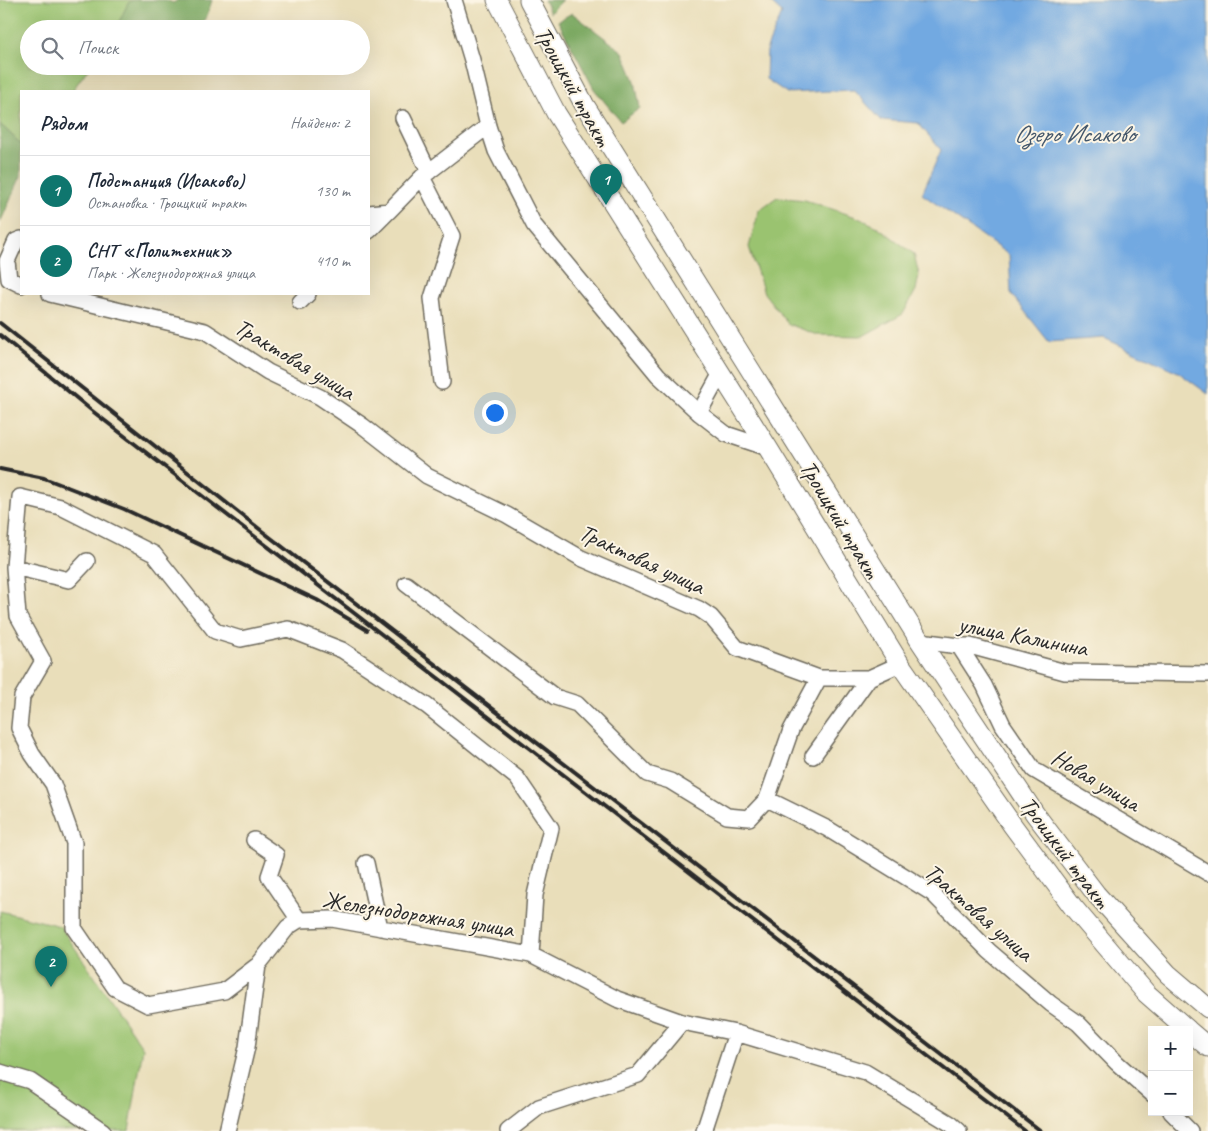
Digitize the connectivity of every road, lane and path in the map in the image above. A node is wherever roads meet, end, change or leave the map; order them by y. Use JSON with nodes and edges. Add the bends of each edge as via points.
{"nodes":[{"id":1,"x":454,"y":0,"type":"edge"},
{"id":2,"x":497,"y":0,"type":"edge"},
{"id":3,"x":529,"y":0,"type":"edge"},
{"id":4,"x":403,"y":118,"type":"dead end"},
{"id":5,"x":488,"y":126,"type":"junction"},
{"id":6,"x":426,"y":174,"type":"junction"},
{"id":7,"x":389,"y":210,"type":"junction"},
{"id":8,"x":370,"y":213,"type":"edge"},
{"id":9,"x":370,"y":230,"type":"edge"},
{"id":10,"x":20,"y":239,"type":"edge"},
{"id":11,"x":20,"y":284,"type":"edge"},
{"id":12,"x":54,"y":295,"type":"edge"},
{"id":13,"x":722,"y":374,"type":"junction"},
{"id":14,"x":442,"y":382,"type":"dead end"},
{"id":15,"x":699,"y":413,"type":"junction"},
{"id":16,"x":768,"y":448,"type":"junction"},
{"id":17,"x":87,"y":561,"type":"dead end"},
{"id":18,"x":14,"y":567,"type":"junction"},
{"id":19,"x":406,"y":584,"type":"dead end"},
{"id":20,"x":920,"y":641,"type":"junction"},
{"id":21,"x":959,"y":646,"type":"junction"},
{"id":22,"x":900,"y":664,"type":"junction"},
{"id":23,"x":1208,"y":674,"type":"edge"},
{"id":24,"x":819,"y":678,"type":"junction"},
{"id":25,"x":869,"y":678,"type":"junction"},
{"id":26,"x":813,"y":756,"type":"dead end"},
{"id":27,"x":766,"y":799,"type":"junction"},
{"id":28,"x":254,"y":840,"type":"dead end"},
{"id":29,"x":366,"y":863,"type":"dead end"},
{"id":30,"x":1208,"y":873,"type":"edge"},
{"id":31,"x":299,"y":920,"type":"junction"},
{"id":32,"x":380,"y":928,"type":"junction"},
{"id":33,"x":531,"y":955,"type":"junction"},
{"id":34,"x":258,"y":966,"type":"junction"},
{"id":35,"x":1208,"y":1008,"type":"edge"},
{"id":36,"x":682,"y":1022,"type":"junction"},
{"id":37,"x":1183,"y":1026,"type":"edge"},
{"id":38,"x":736,"y":1033,"type":"junction"},
{"id":39,"x":1193,"y":1034,"type":"edge"},
{"id":40,"x":1208,"y":1047,"type":"edge"},
{"id":41,"x":0,"y":1072,"type":"edge"},
{"id":42,"x":1148,"y":1090,"type":"edge"},
{"id":43,"x":1175,"y":1116,"type":"edge"},
{"id":44,"x":226,"y":1130,"type":"edge"},
{"id":45,"x":103,"y":1131,"type":"edge"},
{"id":46,"x":508,"y":1131,"type":"edge"},
{"id":47,"x":704,"y":1131,"type":"edge"},
{"id":48,"x":959,"y":1131,"type":"edge"},
{"id":49,"x":1190,"y":1131,"type":"edge"}],
"edges":[{"from":1,"to":5,"type":"street"},
{"from":2,"to":13,"type":"main road","name":"Троицкий тракт","via":[[556,112]]},
{"from":3,"to":20,"type":"main road","name":"Троицкий тракт","via":[[584,104]]},
{"from":4,"to":6,"type":"street"},
{"from":5,"to":6,"type":"street"},
{"from":5,"to":15,"type":"street","via":[[496,151],[534,225],[658,375]]},
{"from":6,"to":7,"type":"street"},
{"from":6,"to":14,"type":"street","via":[[452,236],[432,298]]},
{"from":7,"to":8,"type":"street"},
{"from":7,"to":9,"type":"street"},
{"from":10,"to":11,"type":"street","via":[[16,241],[7,260],[10,279]]},
{"from":12,"to":24,"type":"street","name":"Трактовая улица","via":[[205,331],[268,372],[327,402],[426,476],[508,514],[582,558],[698,609],[711,618],[737,648]]},
{"from":13,"to":15,"type":"street"},
{"from":13,"to":16,"type":"main road","name":"Троицкий тракт"},
{"from":15,"to":16,"type":"street","via":[[726,434]]},
{"from":16,"to":22,"type":"main road","name":"Троицкий тракт"},
{"from":17,"to":18,"type":"street","via":[[69,580]]},
{"from":18,"to":33,"type":"street","name":"Железнодорожная улица","via":[[20,497],[61,507],[154,554],[215,631],[241,639],[288,629],[342,650],[427,706],[517,778],[551,828],[535,895]]},
{"from":18,"to":34,"type":"street","name":"Железнодорожная улица","via":[[18,616],[43,661],[22,697],[19,728],[32,754],[54,784],[74,843],[74,928],[115,988],[148,1005],[224,991]]},
{"from":19,"to":27,"type":"street","via":[[555,697],[576,704],[647,774],[670,781],[727,816],[749,818]]},
{"from":20,"to":21,"type":"street","name":"улица Калинина"},
{"from":20,"to":35,"type":"main road","name":"Троицкий тракт","via":[[1035,814],[1096,894],[1168,974]]},
{"from":21,"to":23,"type":"street","name":"улица Калинина","via":[[970,646],[1065,672]]},
{"from":21,"to":30,"type":"street","name":"Новая улица","via":[[984,685],[1003,725],[1034,770]]},
{"from":22,"to":25,"type":"street"},
{"from":22,"to":37,"type":"main road","name":"Троицкий тракт","via":[[1072,907],[1146,993]]},
{"from":24,"to":25,"type":"street"},
{"from":24,"to":27,"type":"street","via":[[791,730]]},
{"from":25,"to":26,"type":"street"},
{"from":27,"to":42,"type":"street","name":"Трактовая улица","via":[[828,829],[932,893],[989,951],[1078,1023]]},
{"from":28,"to":31,"type":"street","via":[[276,855],[269,876]]},
{"from":29,"to":32,"type":"street"},
{"from":31,"to":32,"type":"street","name":"Железнодорожная улица","via":[[332,919]]},
{"from":31,"to":34,"type":"street","name":"Железнодорожная улица","via":[[288,927]]},
{"from":32,"to":33,"type":"street","name":"Железнодорожная улица"},
{"from":33,"to":36,"type":"street","name":"Железнодорожная улица","via":[[617,999]]},
{"from":34,"to":44,"type":"street","name":"Железнодорожная улица","via":[[247,1048]]},
{"from":36,"to":38,"type":"street","name":"Железнодорожная улица"},
{"from":36,"to":46,"type":"street","via":[[638,1075],[539,1107]]},
{"from":38,"to":47,"type":"street"},
{"from":38,"to":48,"type":"street","name":"Железнодорожная улица","via":[[865,1072]]},
{"from":39,"to":40,"type":"main road","name":"Троицкий тракт"},
{"from":41,"to":45,"type":"street","via":[[30,1081]]},
{"from":43,"to":49,"type":"street"}]}
